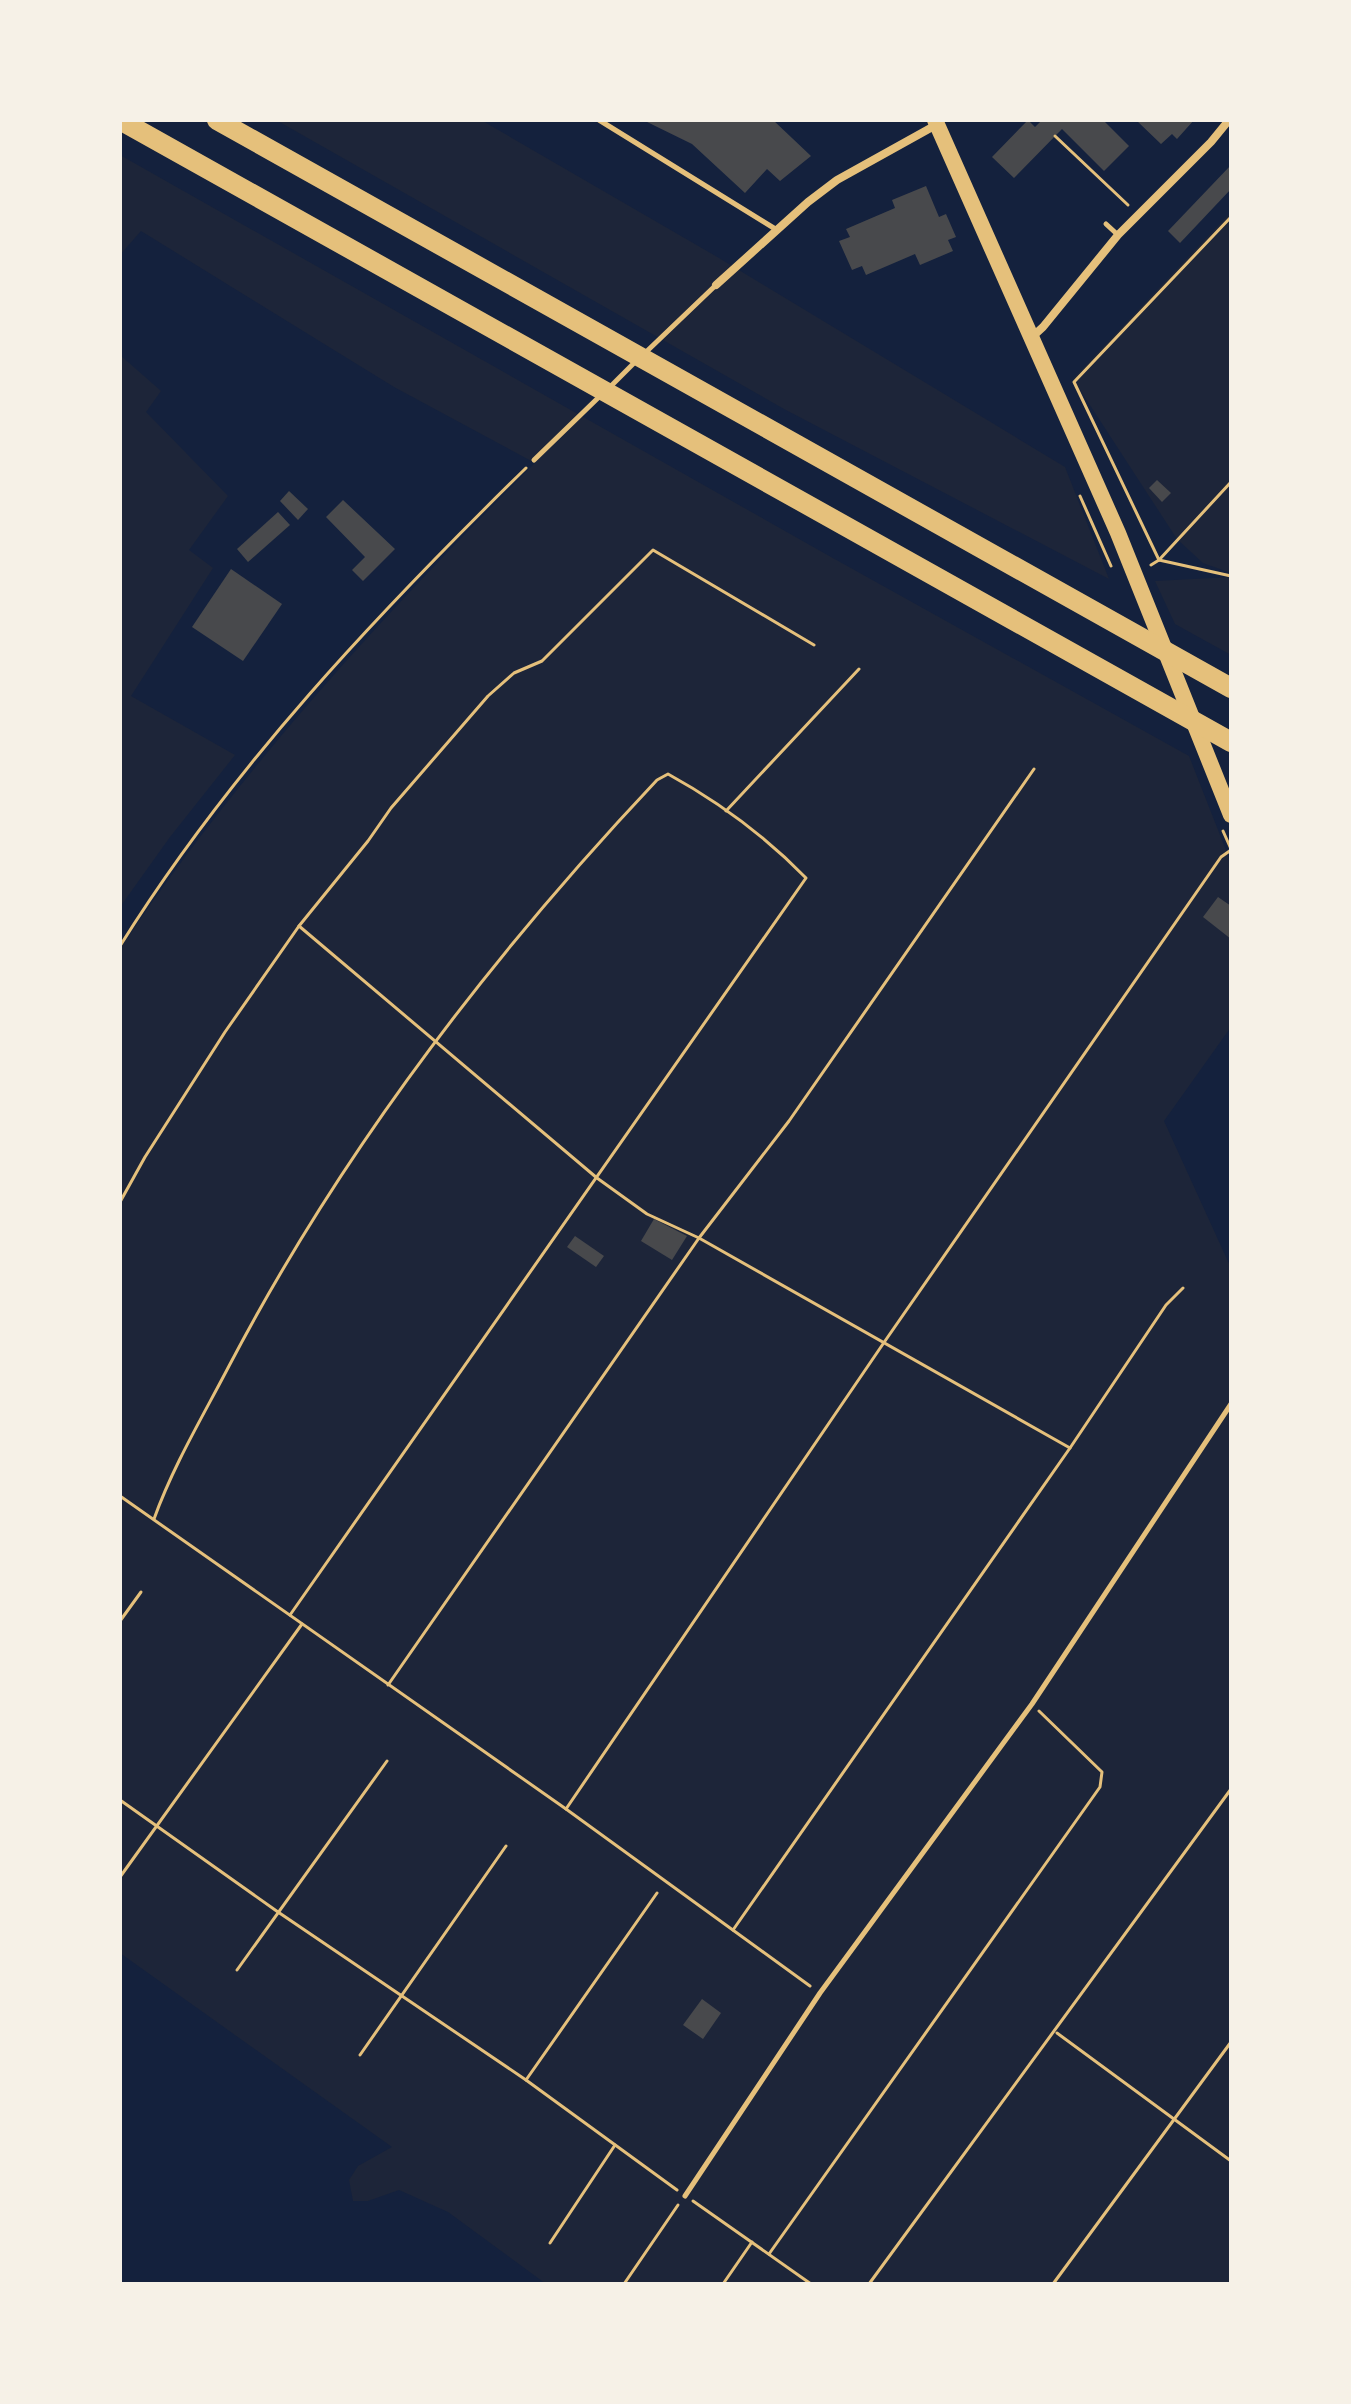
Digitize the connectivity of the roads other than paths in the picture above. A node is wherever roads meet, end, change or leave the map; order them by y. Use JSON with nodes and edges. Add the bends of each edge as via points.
{"nodes":[{"id":1,"x":120,"y":120,"type":"edge"},
{"id":2,"x":217,"y":120,"type":"edge"},
{"id":3,"x":599,"y":120,"type":"edge"},
{"id":4,"x":1229,"y":120,"type":"edge"},
{"id":5,"x":936,"y":122,"type":"edge"},
{"id":6,"x":1106,"y":224,"type":"dead end"},
{"id":7,"x":777,"y":230,"type":"junction"},
{"id":8,"x":1118,"y":235,"type":"junction"},
{"id":9,"x":716,"y":285,"type":"joint"},
{"id":10,"x":1031,"y":338,"type":"junction"},
{"id":11,"x":534,"y":460,"type":"road end"},
{"id":12,"x":1231,"y":688,"type":"edge"},
{"id":13,"x":1231,"y":742,"type":"edge"},
{"id":14,"x":1231,"y":815,"type":"edge"},
{"id":15,"x":1231,"y":1404,"type":"edge"},
{"id":16,"x":685,"y":2196,"type":"road end"}],
"edges":[{"from":1,"to":13,"type":"highway"},
{"from":2,"to":12,"type":"highway"},
{"from":3,"to":7,"type":"lane"},
{"from":4,"to":8,"type":"street"},
{"from":5,"to":7,"type":"street","via":[[837,180]]},
{"from":5,"to":10,"type":"main road"},
{"from":6,"to":8,"type":"lane"},
{"from":7,"to":9,"type":"street"},
{"from":8,"to":10,"type":"street"},
{"from":9,"to":11,"type":"lane"},
{"from":10,"to":14,"type":"main road","via":[[1118,533]]},
{"from":15,"to":16,"type":"lane","via":[[1032,1704],[820,1993]]}]}
